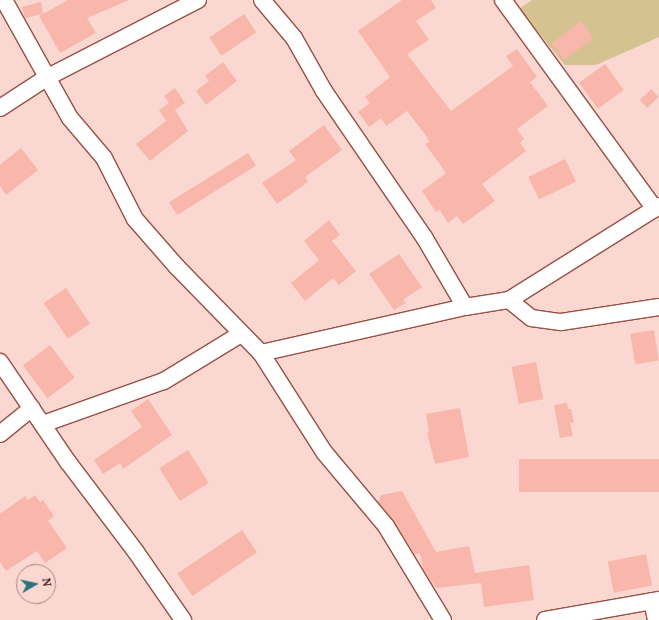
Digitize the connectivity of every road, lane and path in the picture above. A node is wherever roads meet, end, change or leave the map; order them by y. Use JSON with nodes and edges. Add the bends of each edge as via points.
{"nodes":[{"id":1,"x":4,"y":0,"type":"edge"},
{"id":2,"x":198,"y":0,"type":"edge"},
{"id":3,"x":262,"y":0,"type":"edge"},
{"id":4,"x":503,"y":0,"type":"edge"},
{"id":5,"x":46,"y":78,"type":"junction"},
{"id":6,"x":0,"y":108,"type":"edge"},
{"id":7,"x":657,"y":207,"type":"edge"},
{"id":8,"x":509,"y":300,"type":"junction"},
{"id":9,"x":465,"y":307,"type":"junction"},
{"id":10,"x":659,"y":307,"type":"edge"},
{"id":11,"x":241,"y":334,"type":"junction"},
{"id":12,"x":261,"y":353,"type":"junction"},
{"id":13,"x":0,"y":362,"type":"edge"},
{"id":14,"x":32,"y":408,"type":"junction"},
{"id":15,"x":43,"y":424,"type":"junction"},
{"id":16,"x":0,"y":434,"type":"edge"},
{"id":17,"x":655,"y":601,"type":"edge"},
{"id":18,"x":183,"y":620,"type":"edge"},
{"id":19,"x":443,"y":620,"type":"edge"},
{"id":20,"x":545,"y":620,"type":"edge"},
{"id":21,"x":656,"y":620,"type":"edge"}],
"edges":[{"from":1,"to":5,"type":"street"},
{"from":2,"to":5,"type":"street"},
{"from":3,"to":9,"type":"street","via":[[294,38],[324,91],[424,238]]},
{"from":4,"to":7,"type":"street"},
{"from":5,"to":6,"type":"street"},
{"from":5,"to":11,"type":"street","via":[[70,118],[104,158],[136,219]]},
{"from":7,"to":8,"type":"street"},
{"from":8,"to":9,"type":"street"},
{"from":8,"to":10,"type":"street","via":[[531,318],[561,322]]},
{"from":9,"to":12,"type":"street"},
{"from":11,"to":12,"type":"street"},
{"from":11,"to":15,"type":"street","via":[[164,381]]},
{"from":12,"to":19,"type":"street","via":[[324,452],[386,526]]},
{"from":13,"to":14,"type":"street"},
{"from":14,"to":15,"type":"street"},
{"from":14,"to":16,"type":"street"},
{"from":15,"to":18,"type":"street"},
{"from":17,"to":20,"type":"street"},
{"from":17,"to":21,"type":"street"}]}
